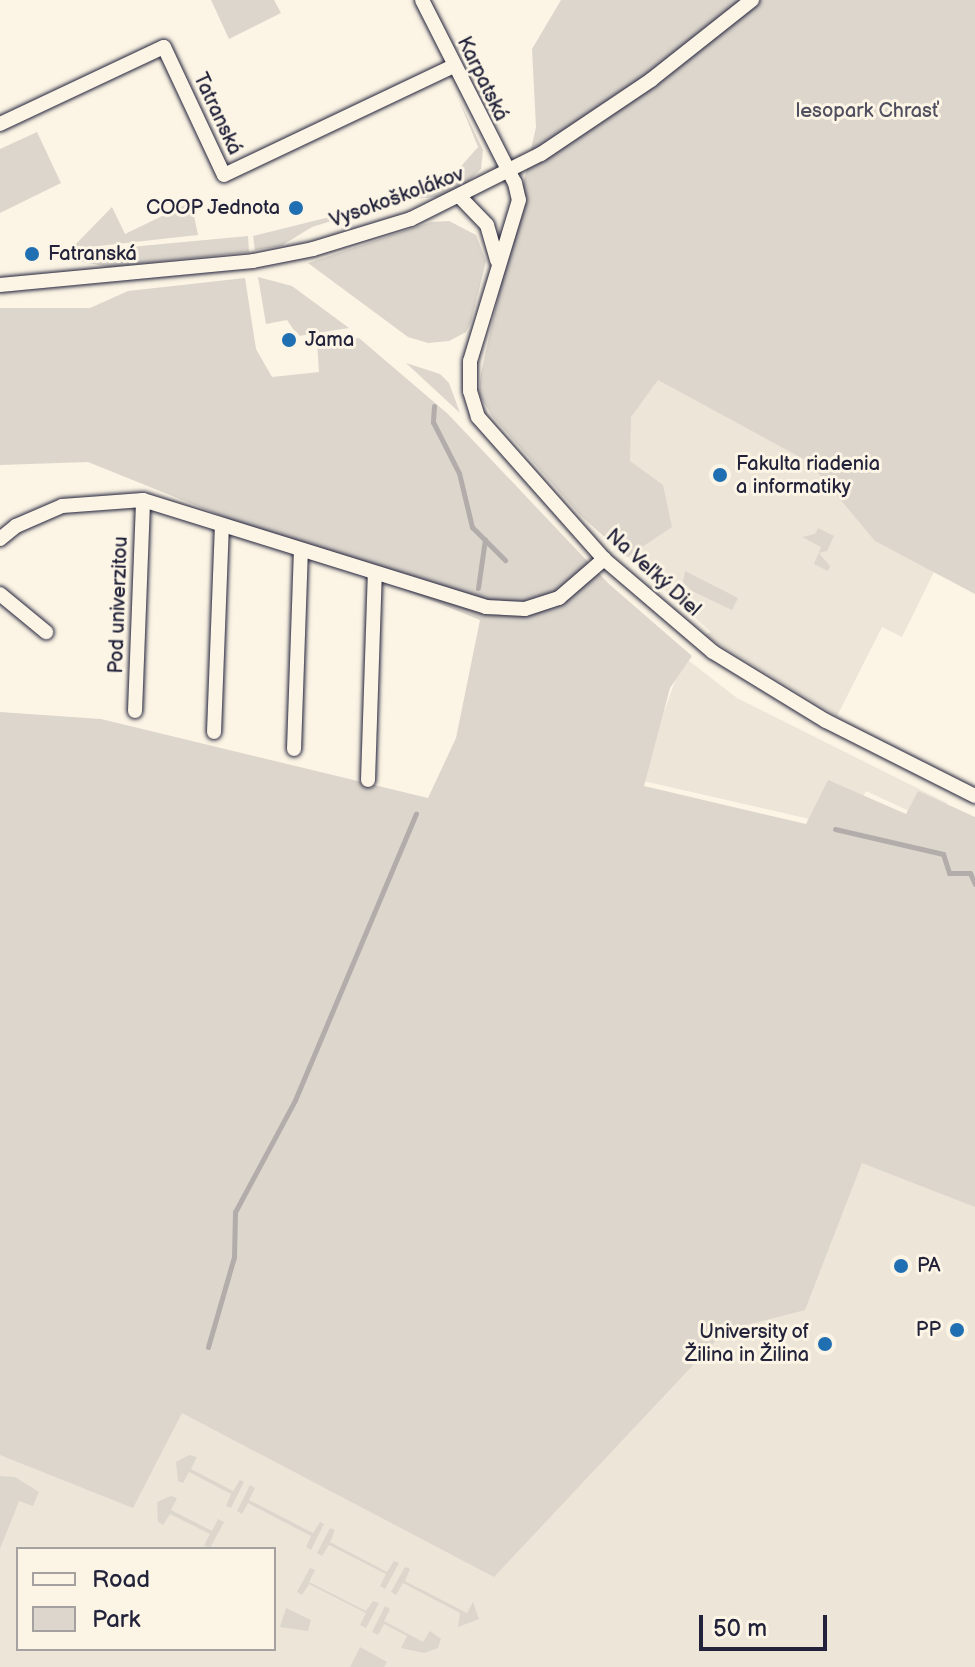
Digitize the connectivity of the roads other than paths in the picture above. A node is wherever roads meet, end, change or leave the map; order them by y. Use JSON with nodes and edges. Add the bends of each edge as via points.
{"nodes":[{"id":1,"x":422,"y":0,"type":"edge"},
{"id":2,"x":752,"y":0,"type":"edge"},
{"id":3,"x":454,"y":66,"type":"junction"},
{"id":4,"x":0,"y":124,"type":"edge"},
{"id":5,"x":509,"y":174,"type":"junction"},
{"id":6,"x":461,"y":198,"type":"junction"},
{"id":7,"x":497,"y":262,"type":"junction"},
{"id":8,"x":0,"y":285,"type":"edge"},
{"id":9,"x":143,"y":500,"type":"junction"},
{"id":10,"x":222,"y":525,"type":"junction"},
{"id":11,"x":0,"y":539,"type":"edge"},
{"id":12,"x":301,"y":551,"type":"junction"},
{"id":13,"x":604,"y":559,"type":"junction"},
{"id":14,"x":375,"y":574,"type":"junction"},
{"id":15,"x":0,"y":594,"type":"edge"},
{"id":16,"x":46,"y":632,"type":"dead end"},
{"id":17,"x":135,"y":711,"type":"dead end"},
{"id":18,"x":214,"y":732,"type":"dead end"},
{"id":19,"x":294,"y":749,"type":"dead end"},
{"id":20,"x":368,"y":780,"type":"dead end"},
{"id":21,"x":975,"y":796,"type":"edge"}],
"edges":[{"from":1,"to":3,"type":"street","name":"Karpatská"},
{"from":2,"to":5,"type":"street","name":"Vysokoškolákov","via":[[594,120]]},
{"from":3,"to":4,"type":"street","name":"Tatranská","via":[[224,175],[164,47]]},
{"from":3,"to":5,"type":"street","name":"Karpatská"},
{"from":5,"to":6,"type":"street","name":"Vysokoškolákov"},
{"from":5,"to":7,"type":"street","name":"Na Veľký Diel","via":[[519,200]]},
{"from":6,"to":7,"type":"street","via":[[487,225]]},
{"from":6,"to":8,"type":"street","name":"Vysokoškolákov","via":[[347,239],[280,256],[193,270]]},
{"from":7,"to":13,"type":"street","name":"Na Veľký Diel","via":[[470,361],[473,405],[494,439]]},
{"from":9,"to":10,"type":"street"},
{"from":9,"to":11,"type":"street","via":[[62,506],[27,520]]},
{"from":9,"to":17,"type":"street","name":"Pod univerzitou"},
{"from":10,"to":12,"type":"street"},
{"from":10,"to":18,"type":"street"},
{"from":12,"to":14,"type":"street"},
{"from":12,"to":19,"type":"street"},
{"from":13,"to":14,"type":"street","via":[[559,598],[525,609],[486,607]]},
{"from":13,"to":21,"type":"street","name":"Na Veľký Diel","via":[[748,676]]},
{"from":14,"to":20,"type":"street"},
{"from":15,"to":16,"type":"street"}]}
